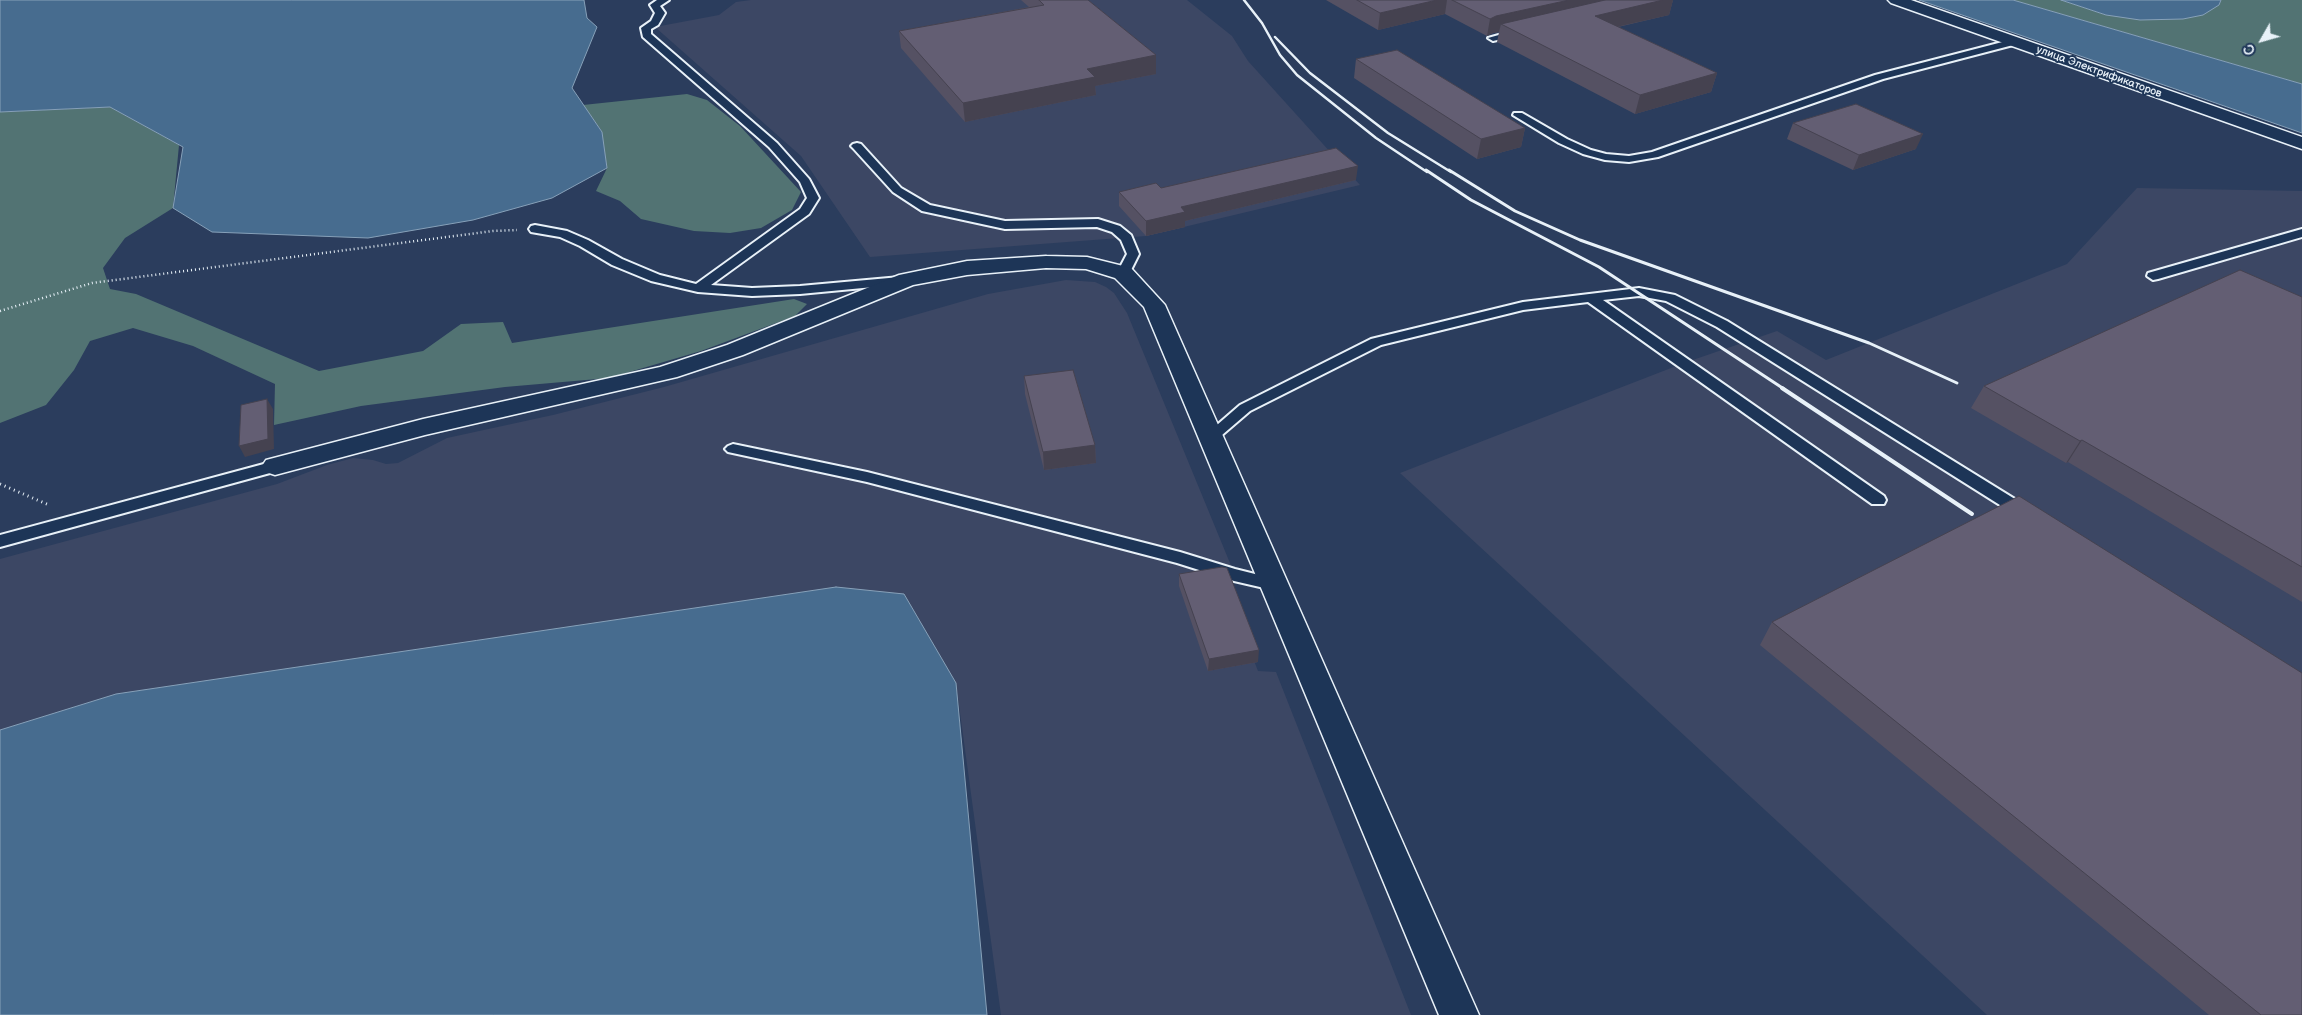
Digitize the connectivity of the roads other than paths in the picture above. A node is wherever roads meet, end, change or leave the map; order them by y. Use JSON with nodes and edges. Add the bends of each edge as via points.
{"nodes":[{"id":1,"x":664,"y":0,"type":"edge"},
{"id":2,"x":1896,"y":0,"type":"edge"},
{"id":3,"x":1530,"y":30,"type":"edge"},
{"id":4,"x":1493,"y":38,"type":"edge"},
{"id":5,"x":2014,"y":42,"type":"junction"},
{"id":6,"x":1518,"y":115,"type":"dead end"},
{"id":7,"x":2302,"y":144,"type":"edge"},
{"id":8,"x":857,"y":146,"type":"dead end"},
{"id":9,"x":534,"y":229,"type":"road end"},
{"id":10,"x":2302,"y":233,"type":"edge"},
{"id":11,"x":1123,"y":273,"type":"junction"},
{"id":12,"x":2153,"y":276,"type":"dead end"},
{"id":13,"x":908,"y":280,"type":"junction"},
{"id":14,"x":698,"y":288,"type":"junction"},
{"id":15,"x":1589,"y":297,"type":"junction"},
{"id":16,"x":1210,"y":438,"type":"junction"},
{"id":17,"x":733,"y":449,"type":"dead end"},
{"id":18,"x":275,"y":466,"type":"joint"},
{"id":19,"x":1878,"y":500,"type":"dead end"},
{"id":20,"x":2042,"y":523,"type":"edge"},
{"id":21,"x":0,"y":541,"type":"edge"},
{"id":22,"x":1273,"y":584,"type":"junction"},
{"id":23,"x":1459,"y":1015,"type":"edge"}],
"edges":[{"from":1,"to":14,"type":"lane","via":[[655,5],[660,13],[655,23],[646,28],[646,35],[773,146],[805,181],[813,198],[805,211]]},
{"from":2,"to":5,"type":"street","name":"улица Электрификаторов"},
{"from":3,"to":4,"type":"lane"},
{"from":5,"to":6,"type":"lane","via":[[1879,77],[1654,155],[1630,159],[1587,152]]},
{"from":5,"to":7,"type":"street","name":"улица Электрификаторов"},
{"from":8,"to":11,"type":"lane","via":[[897,190],[926,208],[1005,226],[1071,222],[1098,223],[1116,229],[1127,238],[1133,254]]},
{"from":9,"to":14,"type":"lane","via":[[563,234],[656,278]]},
{"from":10,"to":12,"type":"lane"},
{"from":11,"to":13,"type":"street","via":[[1087,263],[1046,262],[967,268]]},
{"from":11,"to":16,"type":"street","via":[[1154,304]]},
{"from":13,"to":14,"type":"lane","via":[[752,292]]},
{"from":13,"to":18,"type":"street","via":[[735,350],[668,372],[423,427]]},
{"from":15,"to":16,"type":"lane","via":[[1522,306],[1376,342],[1245,408]]},
{"from":15,"to":19,"type":"lane"},
{"from":15,"to":20,"type":"lane","via":[[1639,292],[1670,298],[1695,310]]},
{"from":16,"to":22,"type":"street"},
{"from":17,"to":22,"type":"lane","via":[[867,478]]},
{"from":18,"to":21,"type":"lane"},
{"from":22,"to":23,"type":"street"}]}
